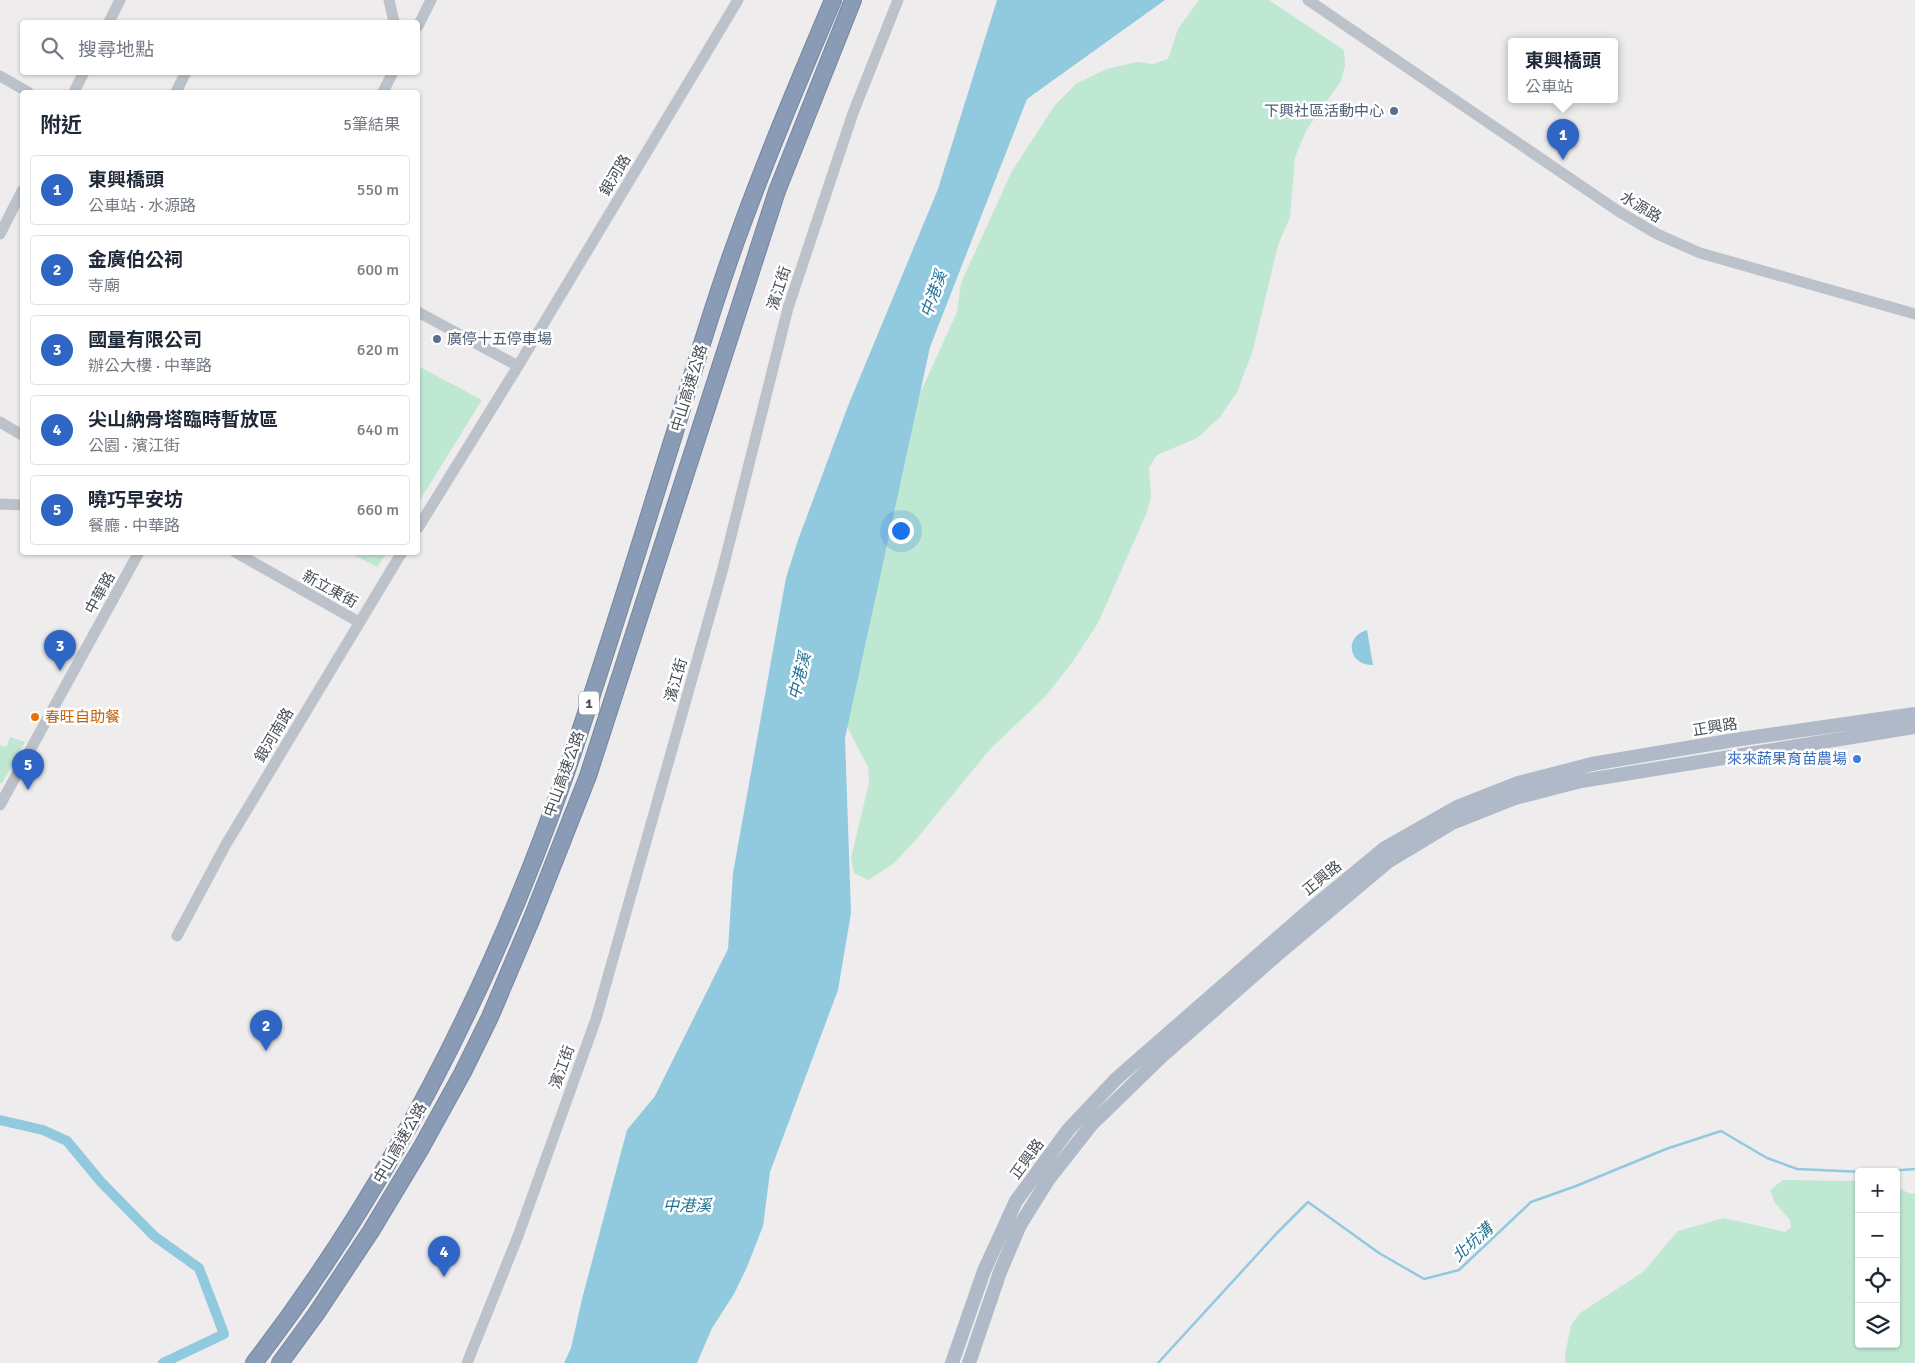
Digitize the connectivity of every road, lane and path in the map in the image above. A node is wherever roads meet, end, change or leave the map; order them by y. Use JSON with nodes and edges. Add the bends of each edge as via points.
{"nodes":[{"id":1,"x":120,"y":0,"type":"edge"},
{"id":2,"x":389,"y":0,"type":"edge"},
{"id":3,"x":431,"y":0,"type":"edge"},
{"id":4,"x":738,"y":0,"type":"edge"},
{"id":5,"x":833,"y":0,"type":"edge"},
{"id":6,"x":853,"y":0,"type":"edge"},
{"id":7,"x":898,"y":0,"type":"edge"},
{"id":8,"x":1308,"y":0,"type":"edge"},
{"id":9,"x":113,"y":20,"type":"edge"},
{"id":10,"x":394,"y":20,"type":"edge"},
{"id":11,"x":420,"y":22,"type":"edge"},
{"id":12,"x":82,"y":75,"type":"edge"},
{"id":13,"x":184,"y":75,"type":"edge"},
{"id":14,"x":391,"y":75,"type":"edge"},
{"id":15,"x":0,"y":76,"type":"edge"},
{"id":16,"x":24,"y":90,"type":"edge"},
{"id":17,"x":75,"y":90,"type":"edge"},
{"id":18,"x":177,"y":90,"type":"edge"},
{"id":19,"x":383,"y":90,"type":"edge"},
{"id":20,"x":20,"y":195,"type":"edge"},
{"id":21,"x":0,"y":234,"type":"edge"},
{"id":22,"x":420,"y":313,"type":"edge"},
{"id":23,"x":1915,"y":314,"type":"edge"},
{"id":24,"x":518,"y":366,"type":"junction"},
{"id":25,"x":0,"y":422,"type":"edge"},
{"id":26,"x":20,"y":433,"type":"edge"},
{"id":27,"x":0,"y":504,"type":"edge"},
{"id":28,"x":20,"y":506,"type":"edge"},
{"id":29,"x":420,"y":525,"type":"edge"},
{"id":30,"x":137,"y":555,"type":"edge"},
{"id":31,"x":240,"y":555,"type":"edge"},
{"id":32,"x":400,"y":555,"type":"edge"},
{"id":33,"x":359,"y":622,"type":"junction"},
{"id":34,"x":1915,"y":714,"type":"edge"},
{"id":35,"x":1915,"y":727,"type":"edge"},
{"id":36,"x":0,"y":804,"type":"edge"},
{"id":37,"x":177,"y":936,"type":"dead end"},
{"id":38,"x":254,"y":1363,"type":"edge"},
{"id":39,"x":280,"y":1363,"type":"edge"},
{"id":40,"x":467,"y":1363,"type":"edge"},
{"id":41,"x":952,"y":1363,"type":"edge"},
{"id":42,"x":969,"y":1363,"type":"edge"}],
"edges":[{"from":1,"to":9,"type":"street"},
{"from":2,"to":10,"type":"street"},
{"from":3,"to":11,"type":"street"},
{"from":4,"to":24,"type":"street","name":"銀河路"},
{"from":5,"to":38,"type":"highway","name":"中山高速公路","number":"1","via":[[737,238],[611,639],[510,920],[422,1105],[373,1190],[304,1295]]},
{"from":6,"to":39,"type":"highway","name":"中山高速公路","number":"1","via":[[778,191],[591,767],[532,918],[464,1072],[421,1148],[366,1238]]},
{"from":7,"to":40,"type":"street","name":"濱江街","via":[[853,113],[788,308],[722,572],[596,1019],[518,1236]]},
{"from":8,"to":23,"type":"street","name":"水源路","via":[[1618,211],[1657,234],[1700,253]]},
{"from":12,"to":17,"type":"street"},
{"from":13,"to":18,"type":"street"},
{"from":14,"to":19,"type":"street"},
{"from":15,"to":16,"type":"street"},
{"from":20,"to":21,"type":"street"},
{"from":22,"to":24,"type":"street"},
{"from":24,"to":29,"type":"street"},
{"from":25,"to":26,"type":"street"},
{"from":27,"to":28,"type":"street"},
{"from":30,"to":36,"type":"street","name":"中華路"},
{"from":31,"to":33,"type":"street","name":"新立東街"},
{"from":32,"to":33,"type":"street","name":"銀河南路"},
{"from":33,"to":37,"type":"street","name":"銀河南路","via":[[225,846]]},
{"from":34,"to":41,"type":"main road","name":"正興路","via":[[1592,764],[1518,783],[1457,807],[1385,848],[1116,1079],[1068,1130],[1016,1201],[984,1271]]},
{"from":35,"to":42,"type":"main road","name":"正興路","via":[[1581,781],[1515,798],[1452,823],[1389,861],[1161,1057],[1092,1124],[1048,1180],[1020,1225]]}]}
